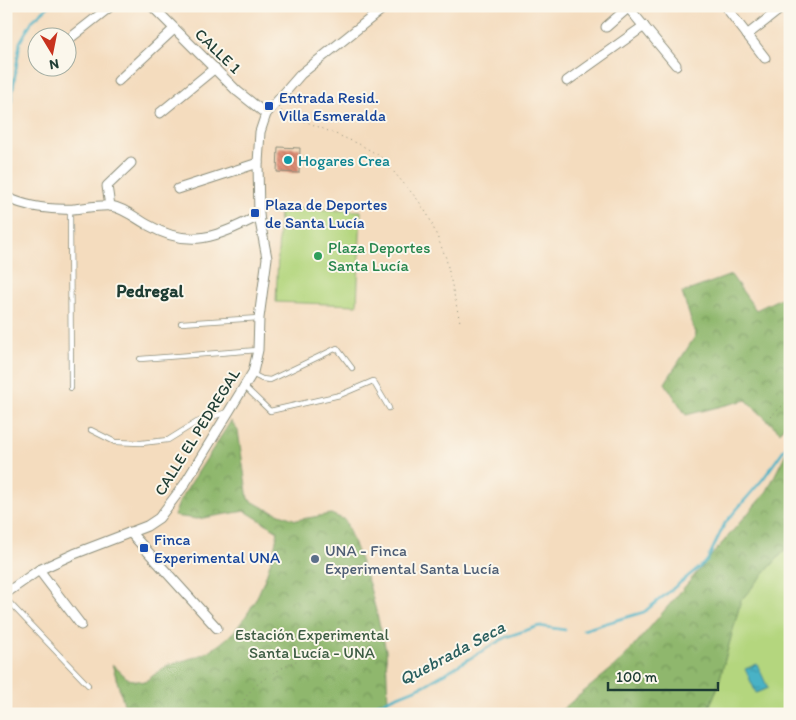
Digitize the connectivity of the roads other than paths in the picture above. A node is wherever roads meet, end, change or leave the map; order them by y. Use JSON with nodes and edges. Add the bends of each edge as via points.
{"nodes":[{"id":1,"x":111,"y":6,"type":"edge"},
{"id":2,"x":152,"y":6,"type":"edge"},
{"id":3,"x":386,"y":6,"type":"edge"},
{"id":4,"x":725,"y":6,"type":"edge"},
{"id":5,"x":784,"y":6,"type":"edge"},
{"id":6,"x":628,"y":7,"type":"edge"},
{"id":7,"x":644,"y":26,"type":"junction"},
{"id":8,"x":606,"y":27,"type":"dead end"},
{"id":9,"x":174,"y":29,"type":"junction"},
{"id":10,"x":78,"y":32,"type":"edge"},
{"id":11,"x":747,"y":35,"type":"junction"},
{"id":12,"x":764,"y":58,"type":"dead end"},
{"id":13,"x":676,"y":65,"type":"dead end"},
{"id":14,"x":215,"y":68,"type":"junction"},
{"id":15,"x":118,"y":81,"type":"dead end"},
{"id":16,"x":567,"y":81,"type":"dead end"},
{"id":17,"x":269,"y":111,"type":"junction"},
{"id":18,"x":160,"y":113,"type":"dead end"},
{"id":19,"x":130,"y":163,"type":"dead end"},
{"id":20,"x":258,"y":163,"type":"junction"},
{"id":21,"x":178,"y":189,"type":"dead end"},
{"id":22,"x":6,"y":197,"type":"edge"},
{"id":23,"x":110,"y":206,"type":"junction"},
{"id":24,"x":70,"y":209,"type":"junction"},
{"id":25,"x":259,"y":216,"type":"junction"},
{"id":26,"x":259,"y":318,"type":"junction"},
{"id":27,"x":181,"y":323,"type":"dead end"},
{"id":28,"x":258,"y":350,"type":"junction"},
{"id":29,"x":140,"y":359,"type":"dead end"},
{"id":30,"x":352,"y":368,"type":"dead end"},
{"id":31,"x":252,"y":374,"type":"junction"},
{"id":32,"x":244,"y":386,"type":"junction"},
{"id":33,"x":71,"y":388,"type":"dead end"},
{"id":34,"x":389,"y":408,"type":"dead end"},
{"id":35,"x":228,"y":412,"type":"junction"},
{"id":36,"x":91,"y":430,"type":"dead end"},
{"id":37,"x":130,"y":532,"type":"junction"},
{"id":38,"x":39,"y":570,"type":"junction"},
{"id":39,"x":6,"y":593,"type":"edge"},
{"id":40,"x":6,"y":599,"type":"edge"},
{"id":41,"x":80,"y":625,"type":"dead end"},
{"id":42,"x":217,"y":628,"type":"dead end"},
{"id":43,"x":88,"y":684,"type":"dead end"}],
"edges":[{"from":1,"to":10,"type":"street"},
{"from":2,"to":9,"type":"street","name":"CALLE 1"},
{"from":3,"to":17,"type":"street","name":"CALLE EL PEDREGAL","via":[[301,74]]},
{"from":4,"to":11,"type":"street"},
{"from":5,"to":11,"type":"street"},
{"from":6,"to":7,"type":"street"},
{"from":6,"to":8,"type":"street"},
{"from":7,"to":13,"type":"street"},
{"from":7,"to":16,"type":"street"},
{"from":9,"to":14,"type":"street","name":"CALLE 1"},
{"from":9,"to":15,"type":"street"},
{"from":11,"to":12,"type":"street"},
{"from":14,"to":17,"type":"street","name":"CALLE 1","via":[[237,91]]},
{"from":14,"to":18,"type":"street"},
{"from":17,"to":20,"type":"street","name":"CALLE EL PEDREGAL","via":[[260,132]]},
{"from":19,"to":23,"type":"street","via":[[106,186]]},
{"from":20,"to":21,"type":"street"},
{"from":20,"to":25,"type":"street","name":"CALLE EL PEDREGAL"},
{"from":22,"to":24,"type":"street","via":[[37,207]]},
{"from":23,"to":24,"type":"street"},
{"from":23,"to":25,"type":"street","via":[[154,229],[192,240],[225,233]]},
{"from":24,"to":33,"type":"lane"},
{"from":25,"to":26,"type":"street","name":"CALLE EL PEDREGAL","via":[[267,258]]},
{"from":26,"to":27,"type":"lane"},
{"from":26,"to":28,"type":"street","name":"CALLE EL PEDREGAL"},
{"from":28,"to":29,"type":"lane"},
{"from":28,"to":31,"type":"street","name":"CALLE EL PEDREGAL"},
{"from":30,"to":31,"type":"lane","via":[[337,348],[270,380]]},
{"from":31,"to":32,"type":"street","name":"CALLE EL PEDREGAL"},
{"from":32,"to":34,"type":"lane","via":[[270,411],[340,395],[373,382]]},
{"from":32,"to":35,"type":"street","name":"CALLE EL PEDREGAL"},
{"from":35,"to":36,"type":"lane","via":[[197,422],[168,440],[115,442]]},
{"from":35,"to":37,"type":"street","name":"CALLE EL PEDREGAL","via":[[160,518]]},
{"from":37,"to":38,"type":"street","name":"CALLE EL PEDREGAL"},
{"from":37,"to":42,"type":"street"},
{"from":38,"to":39,"type":"street","name":"CALLE EL PEDREGAL"},
{"from":38,"to":41,"type":"street"},
{"from":40,"to":43,"type":"lane"}]}
